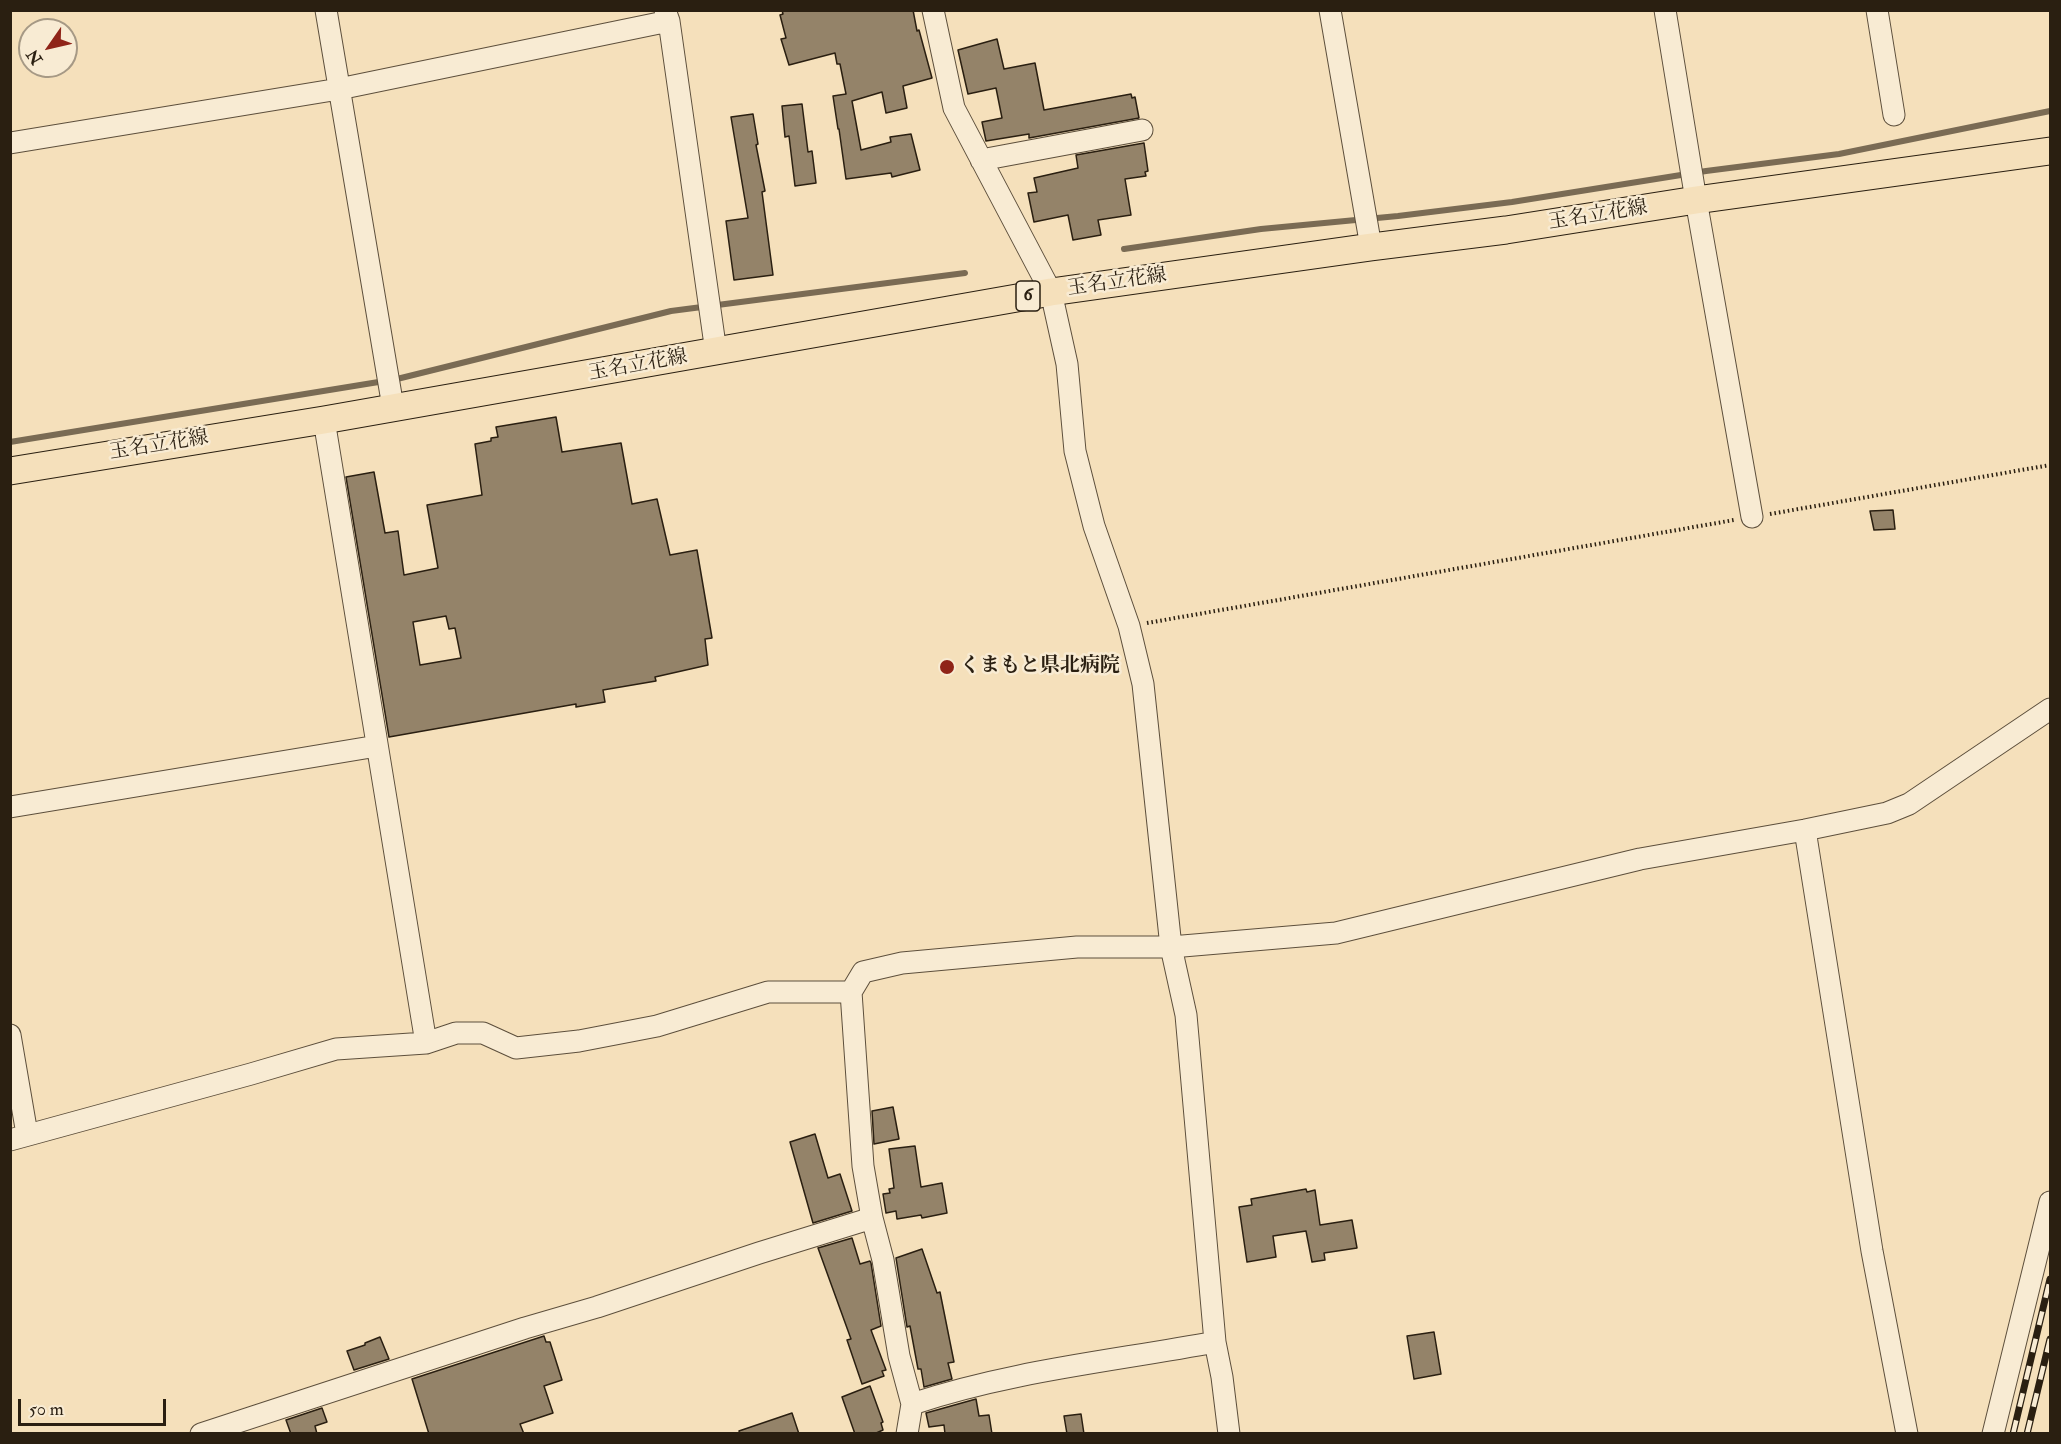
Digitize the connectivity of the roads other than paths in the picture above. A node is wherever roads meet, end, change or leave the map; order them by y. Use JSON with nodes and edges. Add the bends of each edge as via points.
{"nodes":[{"id":1,"x":326,"y":10,"type":"edge"},
{"id":2,"x":1330,"y":10,"type":"edge"},
{"id":3,"x":1665,"y":10,"type":"edge"},
{"id":4,"x":1877,"y":10,"type":"edge"},
{"id":5,"x":936,"y":11,"type":"edge"},
{"id":6,"x":667,"y":16,"type":"edge"},
{"id":7,"x":339,"y":89,"type":"junction"},
{"id":8,"x":1894,"y":115,"type":"dead end"},
{"id":9,"x":1142,"y":130,"type":"dead end"},
{"id":10,"x":10,"y":144,"type":"edge"},
{"id":11,"x":2050,"y":151,"type":"edge"},
{"id":12,"x":981,"y":160,"type":"junction"},
{"id":13,"x":1696,"y":200,"type":"junction"},
{"id":14,"x":1369,"y":236,"type":"junction"},
{"id":15,"x":1051,"y":292,"type":"junction"},
{"id":16,"x":716,"y":352,"type":"junction"},
{"id":17,"x":393,"y":407,"type":"junction"},
{"id":18,"x":324,"y":420,"type":"junction"},
{"id":19,"x":10,"y":471,"type":"edge"},
{"id":20,"x":1752,"y":517,"type":"road end"},
{"id":21,"x":2050,"y":709,"type":"edge"},
{"id":22,"x":377,"y":746,"type":"junction"},
{"id":23,"x":10,"y":807,"type":"edge"},
{"id":24,"x":1805,"y":831,"type":"junction"},
{"id":25,"x":1171,"y":947,"type":"junction"},
{"id":26,"x":850,"y":992,"type":"junction"},
{"id":27,"x":10,"y":1035,"type":"edge"},
{"id":28,"x":426,"y":1043,"type":"junction"},
{"id":29,"x":19,"y":1137,"type":"edge"},
{"id":30,"x":2050,"y":1202,"type":"edge"},
{"id":31,"x":872,"y":1218,"type":"junction"},
{"id":32,"x":1215,"y":1342,"type":"junction"},
{"id":33,"x":912,"y":1404,"type":"junction"},
{"id":34,"x":201,"y":1434,"type":"edge"},
{"id":35,"x":907,"y":1434,"type":"edge"},
{"id":36,"x":1228,"y":1434,"type":"edge"},
{"id":37,"x":1907,"y":1434,"type":"edge"},
{"id":38,"x":1993,"y":1434,"type":"edge"}],
"edges":[{"from":1,"to":7,"type":"street"},
{"from":2,"to":14,"type":"street"},
{"from":3,"to":13,"type":"street"},
{"from":4,"to":8,"type":"street"},
{"from":5,"to":12,"type":"street","via":[[954,108]]},
{"from":6,"to":7,"type":"street"},
{"from":6,"to":16,"type":"street"},
{"from":7,"to":10,"type":"street"},
{"from":7,"to":17,"type":"street"},
{"from":9,"to":12,"type":"street"},
{"from":11,"to":13,"type":"main road","name":"玉名立花線","number":"6"},
{"from":12,"to":15,"type":"street"},
{"from":13,"to":14,"type":"main road","name":"玉名立花線","number":"6","via":[[1506,230]]},
{"from":13,"to":20,"type":"street"},
{"from":14,"to":15,"type":"main road","name":"玉名立花線","number":"6"},
{"from":15,"to":16,"type":"main road","name":"玉名立花線","number":"6"},
{"from":15,"to":25,"type":"street","via":[[1067,364],[1075,451],[1143,684]]},
{"from":16,"to":17,"type":"main road","name":"玉名立花線","number":"6"},
{"from":17,"to":18,"type":"main road","name":"玉名立花線","number":"6"},
{"from":18,"to":19,"type":"main road","name":"玉名立花線","number":"6"},
{"from":18,"to":22,"type":"street"},
{"from":21,"to":24,"type":"street","via":[[1909,804],[1887,813]]},
{"from":22,"to":23,"type":"street"},
{"from":22,"to":28,"type":"street"},
{"from":24,"to":25,"type":"street","via":[[1640,859],[1336,933]]},
{"from":24,"to":37,"type":"street","via":[[1872,1251]]},
{"from":25,"to":26,"type":"street","via":[[1077,946],[902,963],[863,972]]},
{"from":25,"to":32,"type":"street","via":[[1186,1015]]},
{"from":26,"to":28,"type":"street","via":[[768,992],[657,1026],[579,1041],[516,1048],[483,1033],[456,1033]]},
{"from":26,"to":31,"type":"street","via":[[863,1166]]},
{"from":27,"to":29,"type":"street"},
{"from":28,"to":29,"type":"street","via":[[336,1049]]},
{"from":30,"to":38,"type":"street"},
{"from":31,"to":33,"type":"street"},
{"from":31,"to":34,"type":"street"},
{"from":32,"to":33,"type":"street","via":[[1063,1367],[948,1392]]},
{"from":32,"to":36,"type":"street"},
{"from":33,"to":35,"type":"street"}]}
